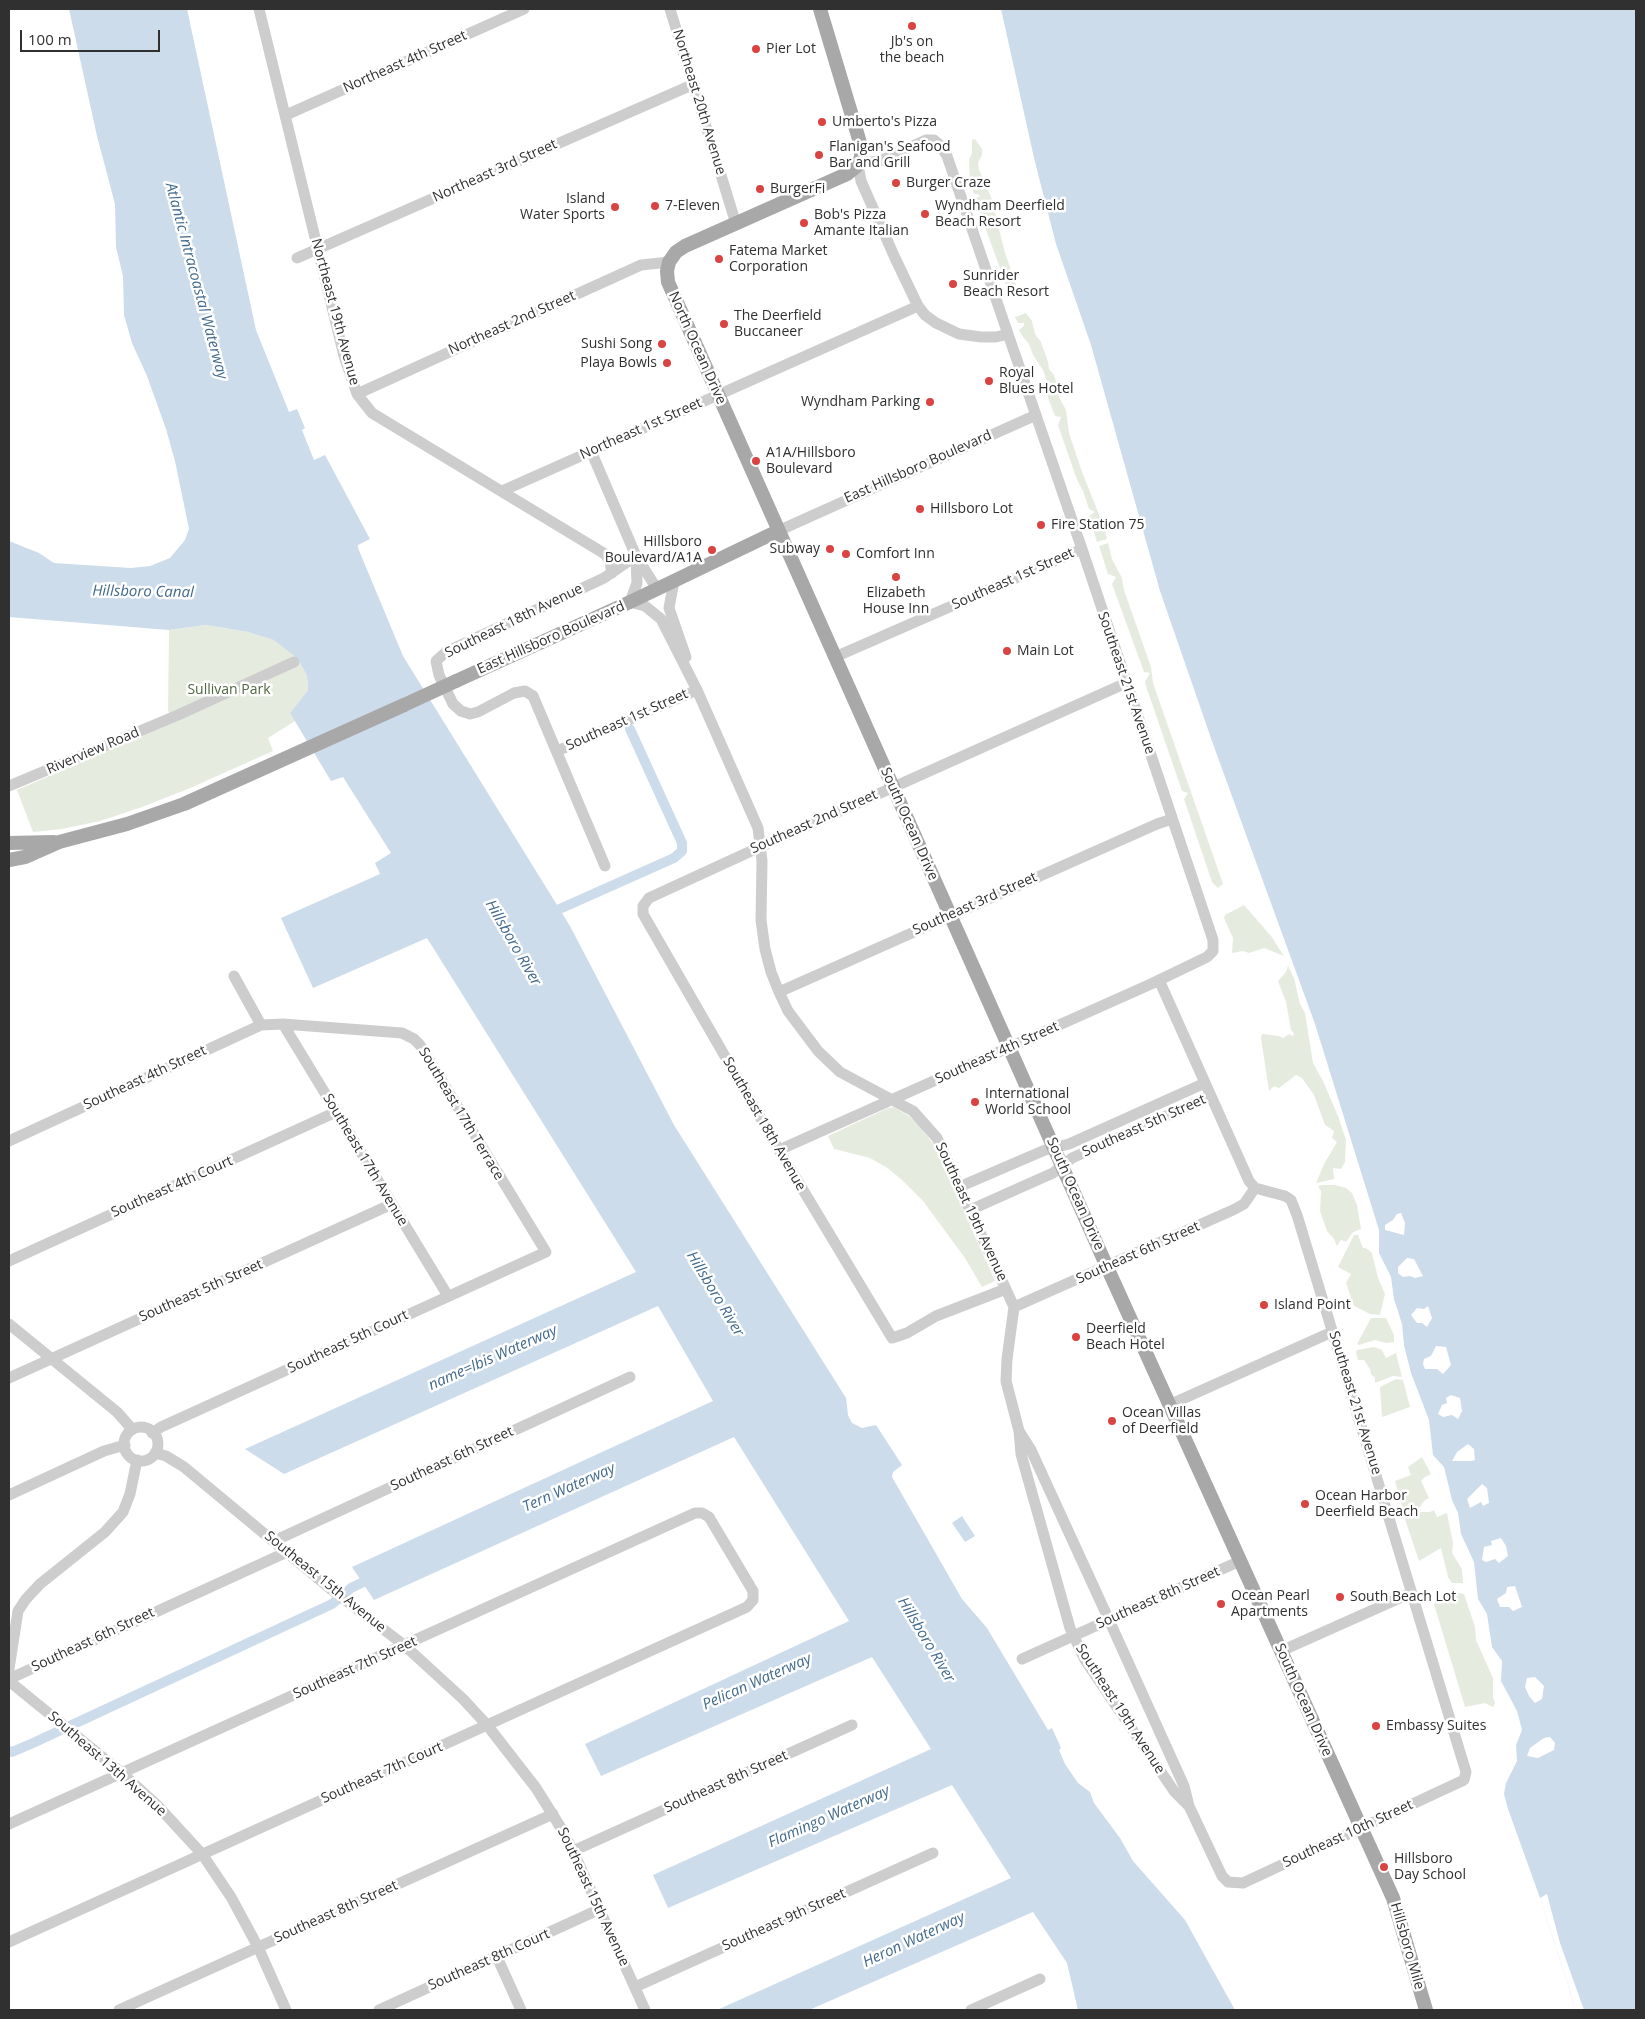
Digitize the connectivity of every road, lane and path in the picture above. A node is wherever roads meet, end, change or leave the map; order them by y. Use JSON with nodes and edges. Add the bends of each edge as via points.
{"nodes":[{"id":1,"x":260,"y":9,"type":"edge"},
{"id":2,"x":524,"y":9,"type":"edge"},
{"id":3,"x":670,"y":9,"type":"edge"},
{"id":4,"x":820,"y":9,"type":"edge"},
{"id":5,"x":694,"y":84,"type":"junction"},
{"id":6,"x":286,"y":116,"type":"junction"},
{"id":7,"x":858,"y":165,"type":"junction"},
{"id":8,"x":736,"y":224,"type":"junction"},
{"id":9,"x":318,"y":249,"type":"junction"},
{"id":10,"x":297,"y":258,"type":"dead end"},
{"id":11,"x":669,"y":262,"type":"junction"},
{"id":12,"x":918,"y":306,"type":"junction"},
{"id":13,"x":1008,"y":334,"type":"junction"},
{"id":14,"x":357,"y":394,"type":"junction"},
{"id":15,"x":717,"y":394,"type":"junction"},
{"id":16,"x":1036,"y":415,"type":"junction"},
{"id":17,"x":591,"y":452,"type":"junction"},
{"id":18,"x":502,"y":491,"type":"junction"},
{"id":19,"x":778,"y":532,"type":"junction"},
{"id":20,"x":1082,"y":549,"type":"junction"},
{"id":21,"x":636,"y":556,"type":"junction"},
{"id":22,"x":612,"y":572,"type":"junction"},
{"id":23,"x":674,"y":581,"type":"junction"},
{"id":24,"x":657,"y":589,"type":"junction"},
{"id":25,"x":630,"y":602,"type":"junction"},
{"id":26,"x":835,"y":657,"type":"junction"},
{"id":27,"x":294,"y":662,"type":"dead end"},
{"id":28,"x":1126,"y":683,"type":"junction"},
{"id":29,"x":697,"y":690,"type":"junction"},
{"id":30,"x":556,"y":751,"type":"junction"},
{"id":31,"x":9,"y":786,"type":"edge"},
{"id":32,"x":892,"y":786,"type":"junction"},
{"id":33,"x":1172,"y":819,"type":"junction"},
{"id":34,"x":59,"y":842,"type":"junction"},
{"id":35,"x":9,"y":843,"type":"edge"},
{"id":36,"x":762,"y":846,"type":"junction"},
{"id":37,"x":9,"y":860,"type":"edge"},
{"id":38,"x":605,"y":866,"type":"dead end"},
{"id":39,"x":643,"y":906,"type":"joint"},
{"id":40,"x":950,"y":915,"type":"junction"},
{"id":41,"x":1213,"y":951,"type":"joint"},
{"id":42,"x":234,"y":976,"type":"dead end"},
{"id":43,"x":1159,"y":980,"type":"junction"},
{"id":44,"x":779,"y":992,"type":"junction"},
{"id":45,"x":283,"y":1024,"type":"junction"},
{"id":46,"x":261,"y":1025,"type":"junction"},
{"id":47,"x":1010,"y":1047,"type":"junction"},
{"id":48,"x":1205,"y":1083,"type":"junction"},
{"id":49,"x":1211,"y":1096,"type":"junction"},
{"id":50,"x":893,"y":1099,"type":"junction"},
{"id":51,"x":336,"y":1112,"type":"junction"},
{"id":52,"x":9,"y":1140,"type":"edge"},
{"id":53,"x":1054,"y":1148,"type":"junction"},
{"id":54,"x":779,"y":1150,"type":"junction"},
{"id":55,"x":1062,"y":1166,"type":"junction"},
{"id":56,"x":960,"y":1187,"type":"junction"},
{"id":57,"x":1254,"y":1188,"type":"junction"},
{"id":58,"x":392,"y":1204,"type":"junction"},
{"id":59,"x":970,"y":1210,"type":"junction"},
{"id":60,"x":546,"y":1252,"type":"joint"},
{"id":61,"x":9,"y":1261,"type":"edge"},
{"id":62,"x":1107,"y":1267,"type":"junction"},
{"id":63,"x":1006,"y":1289,"type":"junction"},
{"id":64,"x":448,"y":1296,"type":"junction"},
{"id":65,"x":1014,"y":1307,"type":"junction"},
{"id":66,"x":9,"y":1324,"type":"edge"},
{"id":67,"x":1332,"y":1332,"type":"junction"},
{"id":68,"x":51,"y":1358,"type":"junction"},
{"id":69,"x":630,"y":1377,"type":"dead end"},
{"id":70,"x":9,"y":1378,"type":"edge"},
{"id":71,"x":1169,"y":1404,"type":"junction"},
{"id":72,"x":132,"y":1429,"type":"junction"},
{"id":73,"x":1019,"y":1431,"type":"junction"},
{"id":74,"x":152,"y":1433,"type":"junction"},
{"id":75,"x":125,"y":1445,"type":"junction"},
{"id":76,"x":155,"y":1453,"type":"junction"},
{"id":77,"x":137,"y":1460,"type":"junction"},
{"id":78,"x":9,"y":1495,"type":"edge"},
{"id":79,"x":274,"y":1540,"type":"junction"},
{"id":80,"x":286,"y":1552,"type":"junction"},
{"id":81,"x":1240,"y":1561,"type":"junction"},
{"id":82,"x":1411,"y":1593,"type":"junction"},
{"id":83,"x":753,"y":1600,"type":"joint"},
{"id":84,"x":1109,"y":1620,"type":"junction"},
{"id":85,"x":1073,"y":1636,"type":"junction"},
{"id":86,"x":404,"y":1645,"type":"junction"},
{"id":87,"x":1281,"y":1651,"type":"junction"},
{"id":88,"x":1022,"y":1659,"type":"dead end"},
{"id":89,"x":9,"y":1669,"type":"edge"},
{"id":90,"x":9,"y":1680,"type":"edge"},
{"id":91,"x":487,"y":1725,"type":"junction"},
{"id":92,"x":852,"y":1725,"type":"dead end"},
{"id":93,"x":122,"y":1773,"type":"junction"},
{"id":94,"x":1466,"y":1777,"type":"joint"},
{"id":95,"x":1189,"y":1806,"type":"junction"},
{"id":96,"x":553,"y":1814,"type":"junction"},
{"id":97,"x":9,"y":1824,"type":"edge"},
{"id":98,"x":1361,"y":1828,"type":"junction"},
{"id":99,"x":573,"y":1851,"type":"junction"},
{"id":100,"x":933,"y":1853,"type":"dead end"},
{"id":101,"x":202,"y":1854,"type":"junction"},
{"id":102,"x":1228,"y":1882,"type":"joint"},
{"id":103,"x":600,"y":1909,"type":"junction"},
{"id":104,"x":9,"y":1942,"type":"edge"},
{"id":105,"x":258,"y":1947,"type":"junction"},
{"id":106,"x":497,"y":1957,"type":"junction"},
{"id":107,"x":1040,"y":1979,"type":"dead end"},
{"id":108,"x":635,"y":1987,"type":"junction"},
{"id":109,"x":402,"y":2006,"type":"edge"},
{"id":110,"x":119,"y":2010,"type":"edge"},
{"id":111,"x":286,"y":2010,"type":"edge"},
{"id":112,"x":379,"y":2010,"type":"edge"},
{"id":113,"x":521,"y":2010,"type":"edge"},
{"id":114,"x":645,"y":2010,"type":"edge"},
{"id":115,"x":971,"y":2010,"type":"edge"},
{"id":116,"x":1426,"y":2010,"type":"edge"}],
"edges":[{"from":1,"to":6,"type":"street","name":"Northeast 19th Avenue"},
{"from":2,"to":6,"type":"street","name":"Northeast 4th Street"},
{"from":3,"to":5,"type":"street","name":"Northeast 20th Avenue"},
{"from":4,"to":7,"type":"main road","via":[[861,146]]},
{"from":5,"to":8,"type":"street","name":"Northeast 20th Avenue"},
{"from":5,"to":9,"type":"street","name":"Northeast 3rd Street"},
{"from":6,"to":9,"type":"street","name":"Northeast 19th Avenue"},
{"from":7,"to":8,"type":"main road","via":[[847,174]]},
{"from":7,"to":12,"type":"street","via":[[861,181]]},
{"from":7,"to":13,"type":"street","name":"Southeast 21st Avenue","via":[[882,160],[926,140],[934,140],[940,145],[947,156]]},
{"from":8,"to":11,"type":"main road","via":[[685,246]]},
{"from":9,"to":10,"type":"street","name":"Northeast 3rd Street"},
{"from":9,"to":14,"type":"street","name":"Northeast 19th Avenue","via":[[344,356]]},
{"from":11,"to":14,"type":"street","name":"Northeast 2nd Street","via":[[641,265]]},
{"from":11,"to":15,"type":"main road","name":"North Ocean Drive","via":[[668,282]]},
{"from":12,"to":13,"type":"street","via":[[949,330],[981,337]]},
{"from":12,"to":15,"type":"street","name":"Northeast 1st Street"},
{"from":13,"to":16,"type":"street","name":"Southeast 21st Avenue"},
{"from":14,"to":18,"type":"street","name":"Northeast 19th Avenue","via":[[372,413]]},
{"from":15,"to":17,"type":"street","name":"Northeast 1st Street"},
{"from":15,"to":19,"type":"main road","name":"North Ocean Drive"},
{"from":16,"to":19,"type":"street","name":"East Hillsboro Boulevard"},
{"from":16,"to":20,"type":"street","name":"Southeast 21st Avenue"},
{"from":17,"to":18,"type":"street","name":"Northeast 1st Street"},
{"from":17,"to":21,"type":"street"},
{"from":18,"to":22,"type":"street","name":"Northeast 19th Avenue","via":[[605,554]]},
{"from":19,"to":23,"type":"main road","name":"East Hillsboro Boulevard"},
{"from":19,"to":26,"type":"main road","name":"South Ocean Drive"},
{"from":20,"to":26,"type":"street","name":"Southeast 1st Street"},
{"from":20,"to":28,"type":"street","name":"Southeast 21st Avenue"},
{"from":21,"to":22,"type":"street","name":"Southeast 18th Avenue"},
{"from":21,"to":24,"type":"street"},
{"from":21,"to":25,"type":"street","via":[[637,583]]},
{"from":22,"to":30,"type":"street","name":"Southeast 18th Avenue","via":[[446,652],[436,661],[453,704],[461,711],[478,712],[514,693],[525,691],[533,696]]},
{"from":23,"to":24,"type":"main road","name":"East Hillsboro Boulevard"},
{"from":23,"to":29,"type":"street","name":"Southeast 19th Avenue","via":[[669,608]]},
{"from":24,"to":25,"type":"main road","name":"East Hillsboro Boulevard"},
{"from":25,"to":29,"type":"street","name":"Southeast 19th Avenue","via":[[652,610],[661,619]]},
{"from":25,"to":34,"type":"main road","name":"East Hillsboro Boulevard","bridge":true,"via":[[279,763],[159,814]]},
{"from":26,"to":32,"type":"main road","name":"South Ocean Drive"},
{"from":27,"to":31,"type":"street","name":"Riverview Road"},
{"from":28,"to":32,"type":"street","name":"Southeast 2nd Street"},
{"from":28,"to":33,"type":"street","name":"Southeast 21st Avenue"},
{"from":29,"to":30,"type":"street","name":"Southeast 1st Street"},
{"from":29,"to":36,"type":"street","name":"Southeast 19th Avenue","via":[[756,820]]},
{"from":30,"to":38,"type":"street","name":"Southeast 18th Avenue"},
{"from":32,"to":36,"type":"street","name":"Southeast 2nd Street"},
{"from":32,"to":40,"type":"main road","name":"South Ocean Drive"},
{"from":33,"to":40,"type":"street","name":"Southeast 3rd Street"},
{"from":33,"to":41,"type":"street","name":"Southeast 21st Avenue","via":[[1213,940]]},
{"from":34,"to":35,"type":"main road","name":"East Hillsboro Boulevard"},
{"from":34,"to":37,"type":"main road","name":"East Hillsboro Boulevard","via":[[25,857]]},
{"from":36,"to":39,"type":"street","name":"Southeast 2nd Street","via":[[649,898]]},
{"from":36,"to":44,"type":"street","name":"Southeast 19th Avenue","via":[[761,920],[765,949]]},
{"from":39,"to":54,"type":"street","name":"Southeast 18th Avenue","via":[[642,914]]},
{"from":40,"to":44,"type":"street","name":"Southeast 3rd Street"},
{"from":40,"to":47,"type":"main road","name":"South Ocean Drive"},
{"from":41,"to":43,"type":"street","name":"Southeast 4th Street","via":[[1207,958]]},
{"from":42,"to":46,"type":"street"},
{"from":43,"to":47,"type":"street","name":"Southeast 4th Street"},
{"from":43,"to":48,"type":"street"},
{"from":44,"to":50,"type":"street","name":"Southeast 19th Avenue","via":[[788,1011],[818,1051],[840,1072]]},
{"from":45,"to":46,"type":"street","name":"Southeast 4th Street"},
{"from":45,"to":51,"type":"street","name":"Southeast 17th Avenue"},
{"from":45,"to":60,"type":"street","name":"Southeast 17th Terrace","via":[[402,1033],[414,1038]]},
{"from":46,"to":52,"type":"street","name":"Southeast 4th Street"},
{"from":47,"to":50,"type":"street","name":"Southeast 4th Street"},
{"from":47,"to":53,"type":"main road","name":"South Ocean Drive"},
{"from":48,"to":49,"type":"street"},
{"from":48,"to":53,"type":"street","name":"Southeast 5th Street"},
{"from":49,"to":55,"type":"street","name":"Southeast 5th Street","via":[[1072,1158]]},
{"from":49,"to":57,"type":"street"},
{"from":50,"to":54,"type":"street","name":"Southeast 4th Street"},
{"from":50,"to":56,"type":"street","name":"Southeast 19th Avenue","via":[[913,1111],[937,1138]]},
{"from":51,"to":58,"type":"street","name":"Southeast 17th Avenue"},
{"from":51,"to":61,"type":"street","name":"Southeast 4th Court"},
{"from":53,"to":55,"type":"main road","name":"South Ocean Drive"},
{"from":53,"to":56,"type":"street","name":"Southeast 5th Street"},
{"from":54,"to":63,"type":"street","name":"Southeast 18th Avenue","via":[[892,1338],[936,1316]]},
{"from":55,"to":59,"type":"street","name":"Southeast 5th Street"},
{"from":55,"to":62,"type":"main road","name":"South Ocean Drive"},
{"from":56,"to":59,"type":"street","name":"Southeast 19th Avenue"},
{"from":57,"to":62,"type":"street","name":"Southeast 6th Street","via":[[1244,1204],[1233,1210]]},
{"from":57,"to":67,"type":"street","name":"Southeast 21st Avenue","via":[[1277,1192],[1291,1200]]},
{"from":58,"to":64,"type":"street","name":"Southeast 17th Avenue"},
{"from":58,"to":68,"type":"street","name":"Southeast 5th Street"},
{"from":59,"to":63,"type":"street","name":"Southeast 19th Avenue"},
{"from":60,"to":64,"type":"street","name":"Southeast 5th Court"},
{"from":62,"to":65,"type":"street","name":"Southeast 6th Street"},
{"from":62,"to":71,"type":"main road","name":"South Ocean Drive"},
{"from":63,"to":65,"type":"street","name":"Southeast 19th Avenue"},
{"from":64,"to":74,"type":"street","name":"Southeast 5th Court"},
{"from":65,"to":73,"type":"street","name":"Southeast 19th Avenue","via":[[1006,1381]]},
{"from":66,"to":68,"type":"street"},
{"from":67,"to":71,"type":"street"},
{"from":67,"to":82,"type":"street","name":"Southeast 21st Avenue"},
{"from":68,"to":70,"type":"street","name":"Southeast 5th Street"},
{"from":68,"to":72,"type":"street","via":[[117,1412]]},
{"from":69,"to":79,"type":"street","name":"Southeast 6th Street"},
{"from":71,"to":81,"type":"main road","name":"South Ocean Drive"},
{"from":72,"to":74,"type":"street","via":[[142,1427]]},
{"from":72,"to":75,"type":"street","via":[[127,1434]]},
{"from":73,"to":84,"type":"street","name":"Southeast 19th Avenue","via":[[1031,1450]]},
{"from":73,"to":85,"type":"street","name":"Southeast 19th Avenue","via":[[1021,1454]]},
{"from":74,"to":76,"type":"street","via":[[157,1444]]},
{"from":75,"to":77,"type":"street","via":[[129,1455]]},
{"from":75,"to":78,"type":"street"},
{"from":76,"to":77,"type":"street","via":[[149,1459]]},
{"from":76,"to":79,"type":"street","name":"Southeast 15th Avenue","via":[[184,1467]]},
{"from":77,"to":89,"type":"street","via":[[123,1512],[105,1532],[40,1584],[18,1611]]},
{"from":79,"to":80,"type":"street","name":"Southeast 15th Avenue"},
{"from":80,"to":86,"type":"street","name":"Southeast 15th Avenue"},
{"from":80,"to":90,"type":"street","name":"Southeast 6th Street"},
{"from":81,"to":84,"type":"street","name":"Southeast 8th Street"},
{"from":81,"to":87,"type":"main road","name":"South Ocean Drive"},
{"from":82,"to":87,"type":"street"},
{"from":82,"to":94,"type":"street","name":"Southeast 21st Avenue"},
{"from":83,"to":86,"type":"street","name":"Southeast 7th Street","via":[[754,1591],[749,1581],[709,1517],[695,1513]]},
{"from":83,"to":91,"type":"street","name":"Southeast 7th Court","via":[[747,1607]]},
{"from":84,"to":85,"type":"street","name":"Southeast 8th Street"},
{"from":84,"to":95,"type":"street","name":"Southeast 19th Avenue","via":[[1184,1786]]},
{"from":85,"to":88,"type":"street","name":"Southeast 8th Street"},
{"from":85,"to":95,"type":"street","name":"Southeast 19th Avenue","via":[[1085,1660],[1170,1785]]},
{"from":86,"to":91,"type":"street","name":"Southeast 15th Avenue","via":[[464,1699]]},
{"from":86,"to":93,"type":"street","name":"Southeast 7th Street"},
{"from":87,"to":98,"type":"main road","name":"South Ocean Drive"},
{"from":90,"to":93,"type":"street","name":"Southeast 13th Avenue"},
{"from":91,"to":96,"type":"street","name":"Southeast 15th Avenue"},
{"from":91,"to":101,"type":"street","name":"Southeast 7th Court"},
{"from":92,"to":99,"type":"street","name":"Southeast 8th Street"},
{"from":93,"to":97,"type":"street","name":"Southeast 7th Street"},
{"from":93,"to":101,"type":"street","name":"Southeast 13th Avenue"},
{"from":94,"to":98,"type":"street","name":"Southeast 10th Street","via":[[1462,1782]]},
{"from":95,"to":102,"type":"street","name":"Southeast 19th Avenue","via":[[1222,1876]]},
{"from":96,"to":99,"type":"street","name":"Southeast 15th Avenue"},
{"from":96,"to":105,"type":"street","name":"Southeast 8th Street"},
{"from":98,"to":102,"type":"street","name":"Southeast 10th Street","via":[[1243,1883]]},
{"from":98,"to":116,"type":"main road","name":"Hillsboro Mile","via":[[1393,1898]]},
{"from":99,"to":103,"type":"street","name":"Southeast 15th Avenue"},
{"from":100,"to":108,"type":"street","name":"Southeast 9th Street"},
{"from":101,"to":104,"type":"street","name":"Southeast 7th Court"},
{"from":101,"to":105,"type":"street","name":"Southeast 13th Avenue","via":[[231,1897]]},
{"from":103,"to":106,"type":"street","name":"Southeast 8th Court"},
{"from":103,"to":108,"type":"street","name":"Southeast 15th Avenue"},
{"from":105,"to":110,"type":"street","name":"Southeast 8th Street"},
{"from":105,"to":111,"type":"street","name":"Southeast 13th Avenue"},
{"from":106,"to":109,"type":"street","name":"Southeast 8th Court"},
{"from":106,"to":113,"type":"street"},
{"from":107,"to":115,"type":"street"},
{"from":108,"to":114,"type":"street","name":"Southeast 15th Avenue"},
{"from":109,"to":112,"type":"street","name":"Southeast 8th Court"}]}
